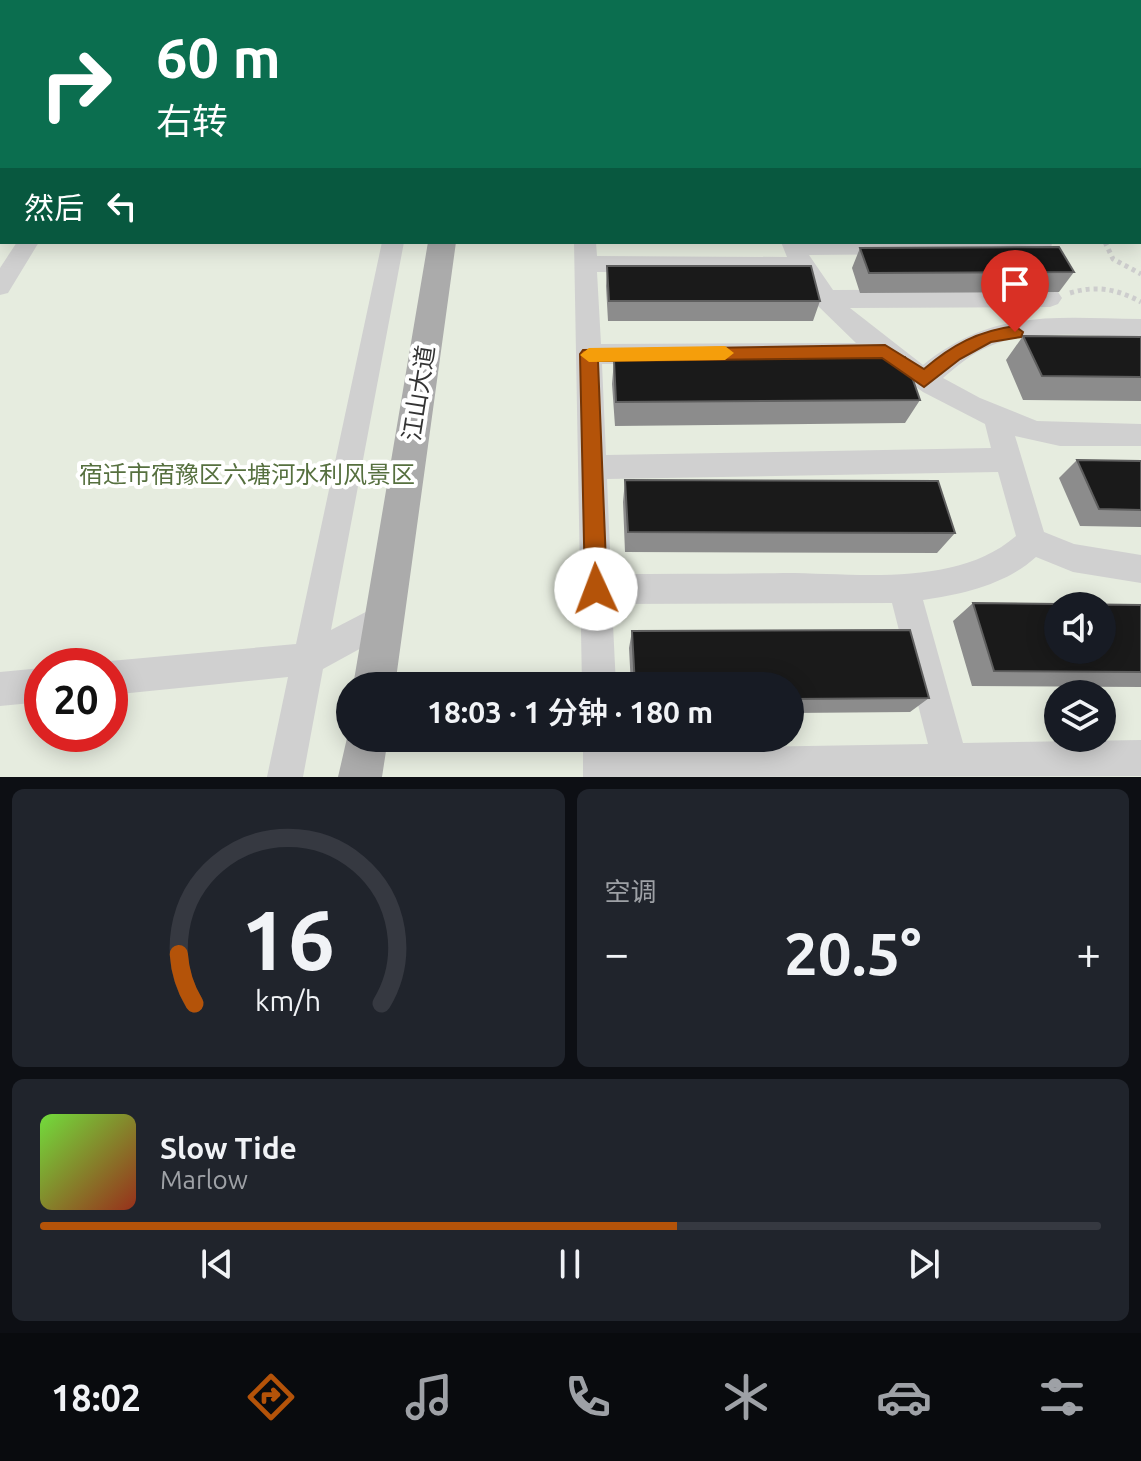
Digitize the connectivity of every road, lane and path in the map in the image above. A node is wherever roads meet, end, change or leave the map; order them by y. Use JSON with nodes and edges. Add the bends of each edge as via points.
{"nodes":[{"id":1,"x":27,"y":244,"type":"edge"},
{"id":2,"x":393,"y":244,"type":"edge"},
{"id":3,"x":442,"y":244,"type":"edge"},
{"id":4,"x":1106,"y":244,"type":"edge"},
{"id":5,"x":1043,"y":245,"type":"edge"},
{"id":6,"x":796,"y":252,"type":"edge"},
{"id":7,"x":586,"y":253,"type":"edge"},
{"id":8,"x":1141,"y":274,"type":"edge"},
{"id":9,"x":0,"y":287,"type":"edge"},
{"id":10,"x":1050,"y":298,"type":"joint"},
{"id":11,"x":825,"y":299,"type":"junction"},
{"id":12,"x":1141,"y":302,"type":"edge"},
{"id":13,"x":1141,"y":328,"type":"edge"},
{"id":14,"x":885,"y":352,"type":"junction"},
{"id":15,"x":589,"y":354,"type":"junction"},
{"id":16,"x":924,"y":379,"type":"junction"},
{"id":17,"x":996,"y":417,"type":"junction"},
{"id":18,"x":1141,"y":435,"type":"edge"},
{"id":19,"x":1009,"y":460,"type":"junction"},
{"id":20,"x":592,"y":467,"type":"junction"},
{"id":21,"x":1032,"y":541,"type":"junction"},
{"id":22,"x":1141,"y":569,"type":"edge"},
{"id":23,"x":904,"y":588,"type":"junction"},
{"id":24,"x":596,"y":589,"type":"junction"},
{"id":25,"x":385,"y":618,"type":"junction"},
{"id":26,"x":309,"y":659,"type":"junction"},
{"id":27,"x":376,"y":672,"type":"edge"},
{"id":28,"x":599,"y":672,"type":"edge"},
{"id":29,"x":128,"y":676,"type":"edge"},
{"id":30,"x":24,"y":687,"type":"edge"},
{"id":31,"x":0,"y":689,"type":"edge"},
{"id":32,"x":364,"y":752,"type":"edge"},
{"id":33,"x":1141,"y":758,"type":"edge"},
{"id":34,"x":601,"y":761,"type":"edge"},
{"id":35,"x":952,"y":769,"type":"edge"},
{"id":36,"x":285,"y":777,"type":"edge"},
{"id":37,"x":360,"y":777,"type":"edge"}],
"edges":[{"from":1,"to":9,"type":"lane"},
{"from":2,"to":26,"type":"lane"},
{"from":3,"to":25,"type":"main road","name":"江山大道"},
{"from":4,"to":8,"type":"path","via":[[1117,262]]},
{"from":5,"to":6,"type":"lane"},
{"from":6,"to":7,"type":"lane"},
{"from":6,"to":11,"type":"lane"},
{"from":7,"to":15,"type":"lane"},
{"from":10,"to":11,"type":"lane"},
{"from":10,"to":12,"type":"path","via":[[1101,286]]},
{"from":11,"to":14,"type":"lane"},
{"from":13,"to":16,"type":"lane","via":[[1042,328],[987,336]]},
{"from":14,"to":15,"type":"lane"},
{"from":14,"to":16,"type":"lane"},
{"from":15,"to":20,"type":"lane"},
{"from":16,"to":17,"type":"lane"},
{"from":17,"to":18,"type":"lane","via":[[1038,433]]},
{"from":17,"to":19,"type":"lane"},
{"from":19,"to":20,"type":"lane"},
{"from":19,"to":21,"type":"lane"},
{"from":20,"to":24,"type":"lane"},
{"from":21,"to":22,"type":"lane","via":[[1073,558]]},
{"from":21,"to":23,"type":"lane","via":[[995,571]]},
{"from":23,"to":24,"type":"lane"},
{"from":23,"to":35,"type":"lane"},
{"from":24,"to":28,"type":"lane"},
{"from":25,"to":26,"type":"lane"},
{"from":25,"to":27,"type":"main road","name":"江山大道"},
{"from":26,"to":29,"type":"lane"},
{"from":26,"to":36,"type":"lane"},
{"from":30,"to":31,"type":"lane"},
{"from":32,"to":37,"type":"main road"},
{"from":33,"to":35,"type":"lane"},
{"from":34,"to":35,"type":"lane"}]}
